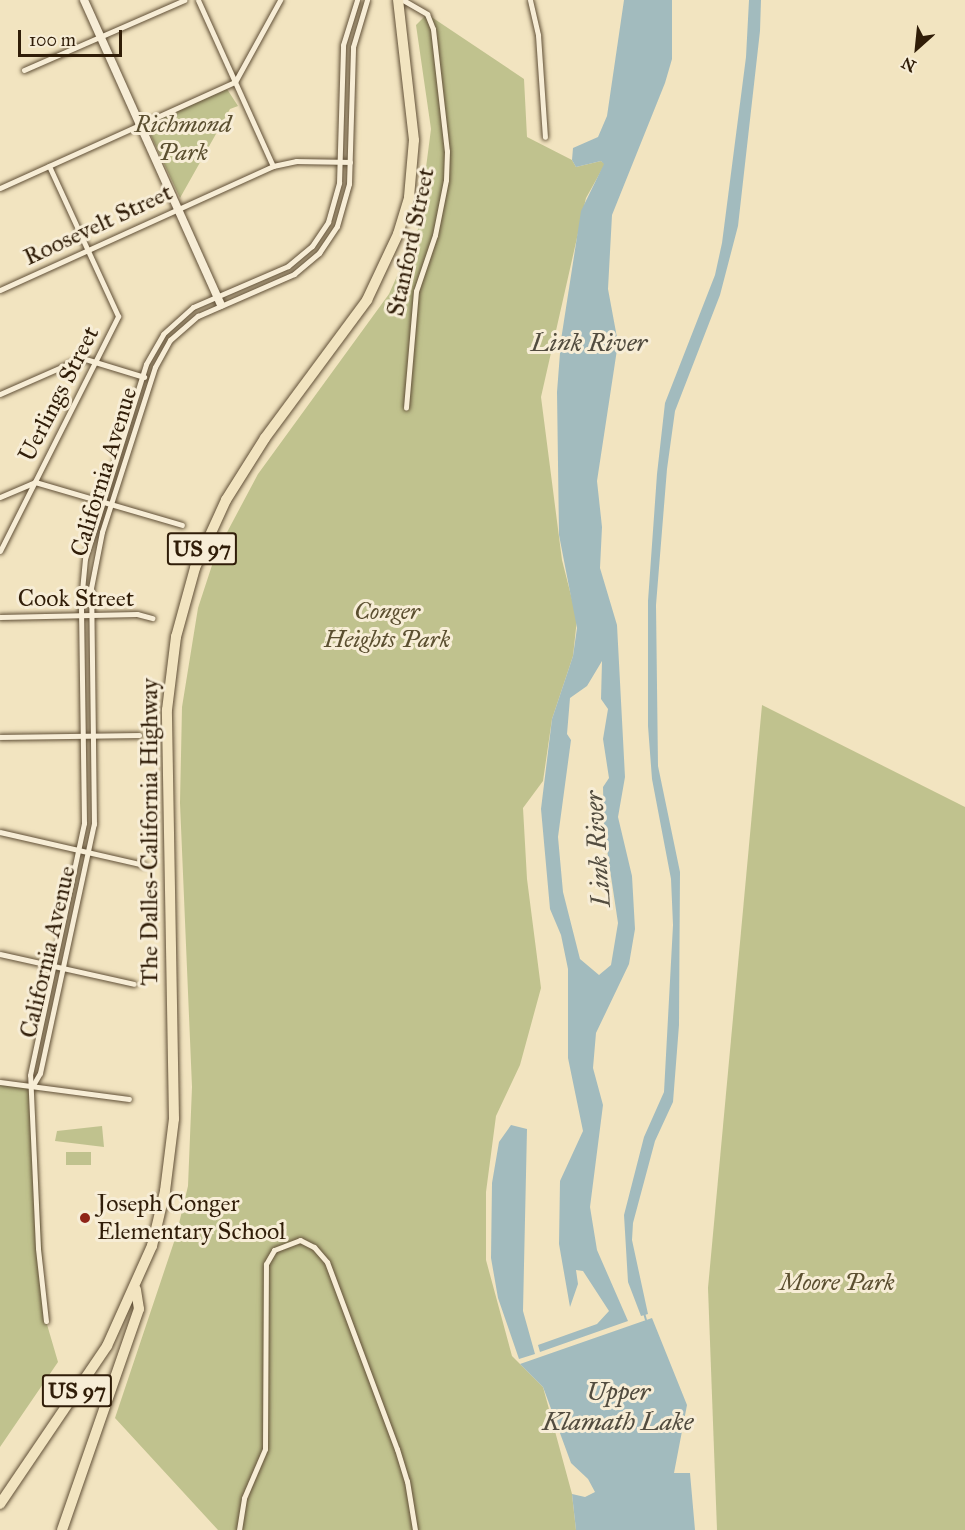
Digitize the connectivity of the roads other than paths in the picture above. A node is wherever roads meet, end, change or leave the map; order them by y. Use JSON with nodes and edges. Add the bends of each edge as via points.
{"nodes":[{"id":1,"x":84,"y":0,"type":"edge"},
{"id":2,"x":184,"y":0,"type":"edge"},
{"id":3,"x":198,"y":0,"type":"edge"},
{"id":4,"x":280,"y":0,"type":"edge"},
{"id":5,"x":357,"y":0,"type":"edge"},
{"id":6,"x":367,"y":0,"type":"edge"},
{"id":7,"x":398,"y":0,"type":"edge"},
{"id":8,"x":404,"y":0,"type":"edge"},
{"id":9,"x":531,"y":0,"type":"edge"},
{"id":10,"x":100,"y":34,"type":"junction"},
{"id":11,"x":24,"y":70,"type":"dead end"},
{"id":12,"x":235,"y":82,"type":"junction"},
{"id":13,"x":141,"y":124,"type":"junction"},
{"id":14,"x":545,"y":138,"type":"dead end"},
{"id":15,"x":340,"y":162,"type":"junction"},
{"id":16,"x":350,"y":162,"type":"junction"},
{"id":17,"x":49,"y":166,"type":"junction"},
{"id":18,"x":273,"y":166,"type":"junction"},
{"id":19,"x":0,"y":188,"type":"edge"},
{"id":20,"x":179,"y":208,"type":"junction"},
{"id":21,"x":89,"y":251,"type":"junction"},
{"id":22,"x":0,"y":290,"type":"edge"},
{"id":23,"x":217,"y":296,"type":"junction"},
{"id":24,"x":221,"y":305,"type":"junction"},
{"id":25,"x":97,"y":362,"type":"junction"},
{"id":26,"x":142,"y":376,"type":"junction"},
{"id":27,"x":151,"y":379,"type":"junction"},
{"id":28,"x":0,"y":394,"type":"edge"},
{"id":29,"x":406,"y":408,"type":"dead end"},
{"id":30,"x":35,"y":482,"type":"junction"},
{"id":31,"x":0,"y":497,"type":"edge"},
{"id":32,"x":102,"y":502,"type":"junction"},
{"id":33,"x":111,"y":505,"type":"junction"},
{"id":34,"x":182,"y":525,"type":"dead end"},
{"id":35,"x":0,"y":550,"type":"edge"},
{"id":36,"x":82,"y":616,"type":"junction"},
{"id":37,"x":92,"y":616,"type":"junction"},
{"id":38,"x":0,"y":617,"type":"edge"},
{"id":39,"x":152,"y":618,"type":"dead end"},
{"id":40,"x":139,"y":735,"type":"dead end"},
{"id":41,"x":84,"y":736,"type":"junction"},
{"id":42,"x":94,"y":736,"type":"junction"},
{"id":43,"x":0,"y":737,"type":"edge"},
{"id":44,"x":0,"y":832,"type":"edge"},
{"id":45,"x":80,"y":850,"type":"junction"},
{"id":46,"x":89,"y":852,"type":"junction"},
{"id":47,"x":144,"y":865,"type":"dead end"},
{"id":48,"x":0,"y":954,"type":"edge"},
{"id":49,"x":54,"y":966,"type":"junction"},
{"id":50,"x":63,"y":968,"type":"junction"},
{"id":51,"x":134,"y":984,"type":"dead end"},
{"id":52,"x":0,"y":1082,"type":"edge"},
{"id":53,"x":33,"y":1085,"type":"junction"},
{"id":54,"x":129,"y":1099,"type":"dead end"},
{"id":55,"x":136,"y":1289,"type":"junction"},
{"id":56,"x":46,"y":1321,"type":"dead end"},
{"id":57,"x":0,"y":1504,"type":"edge"},
{"id":58,"x":62,"y":1530,"type":"edge"},
{"id":59,"x":240,"y":1530,"type":"edge"},
{"id":60,"x":415,"y":1530,"type":"edge"}],
"edges":[{"from":1,"to":10,"type":"street"},
{"from":2,"to":10,"type":"street"},
{"from":3,"to":12,"type":"street"},
{"from":4,"to":12,"type":"street"},
{"from":5,"to":15,"type":"street","name":"California Avenue","via":[[341,58]]},
{"from":6,"to":16,"type":"street","name":"California Avenue","via":[[351,59]]},
{"from":7,"to":55,"type":"highway","name":"The Dalles-California Highway","number":"US 97","via":[[413,109],[414,159],[409,197],[392,251],[357,316],[265,438],[226,500],[195,568],[178,629],[167,710],[174,1119],[160,1213]]},
{"from":8,"to":29,"type":"street","name":"Stanford Street","via":[[427,14],[446,127],[446,180],[435,235],[416,291]]},
{"from":9,"to":14,"type":"street","via":[[538,35]]},
{"from":10,"to":11,"type":"street"},
{"from":10,"to":13,"type":"street"},
{"from":12,"to":13,"type":"street"},
{"from":12,"to":18,"type":"street"},
{"from":13,"to":17,"type":"street"},
{"from":13,"to":20,"type":"street"},
{"from":15,"to":16,"type":"street","name":"Roosevelt Street"},
{"from":15,"to":18,"type":"street","name":"Roosevelt Street","via":[[296,161]]},
{"from":15,"to":23,"type":"street","name":"California Avenue","via":[[332,213],[312,246],[280,271]]},
{"from":16,"to":24,"type":"street","name":"California Avenue","via":[[341,217],[319,253],[285,280]]},
{"from":17,"to":19,"type":"street"},
{"from":17,"to":21,"type":"street"},
{"from":18,"to":20,"type":"street","name":"Roosevelt Street"},
{"from":20,"to":21,"type":"street","name":"Roosevelt Street"},
{"from":20,"to":23,"type":"street"},
{"from":21,"to":22,"type":"street","name":"Roosevelt Street"},
{"from":21,"to":25,"type":"street","name":"Uerlings Street","via":[[118,316]]},
{"from":23,"to":24,"type":"street"},
{"from":23,"to":26,"type":"street","name":"California Avenue","via":[[193,307],[171,324],[156,344]]},
{"from":24,"to":27,"type":"street","name":"California Avenue","via":[[178,331],[164,349]]},
{"from":25,"to":26,"type":"street"},
{"from":25,"to":28,"type":"street","via":[[82,358]]},
{"from":25,"to":30,"type":"street","name":"Uerlings Street"},
{"from":26,"to":27,"type":"street"},
{"from":26,"to":32,"type":"street","name":"California Avenue"},
{"from":27,"to":33,"type":"street","name":"California Avenue"},
{"from":30,"to":31,"type":"street"},
{"from":30,"to":32,"type":"street"},
{"from":30,"to":35,"type":"street","name":"Uerlings Street"},
{"from":32,"to":33,"type":"street"},
{"from":32,"to":36,"type":"street","name":"California Avenue","via":[[85,559]]},
{"from":33,"to":34,"type":"street"},
{"from":33,"to":37,"type":"street","name":"California Avenue","via":[[94,561]]},
{"from":36,"to":37,"type":"street","name":"Cook Street"},
{"from":36,"to":38,"type":"street","name":"Cook Street"},
{"from":36,"to":41,"type":"street","name":"California Avenue"},
{"from":37,"to":39,"type":"street","name":"Cook Street","via":[[137,614]]},
{"from":37,"to":42,"type":"street","name":"California Avenue"},
{"from":40,"to":42,"type":"street"},
{"from":41,"to":42,"type":"street"},
{"from":41,"to":43,"type":"street"},
{"from":41,"to":45,"type":"street","name":"California Avenue","via":[[85,811]]},
{"from":42,"to":46,"type":"street","name":"California Avenue","via":[[95,811]]},
{"from":44,"to":45,"type":"street"},
{"from":45,"to":46,"type":"street"},
{"from":45,"to":49,"type":"street","name":"California Avenue"},
{"from":46,"to":47,"type":"street"},
{"from":46,"to":50,"type":"street","name":"California Avenue"},
{"from":48,"to":49,"type":"street"},
{"from":49,"to":50,"type":"street"},
{"from":49,"to":53,"type":"street","name":"California Avenue","via":[[31,1071]]},
{"from":50,"to":51,"type":"street"},
{"from":50,"to":53,"type":"street","name":"California Avenue","via":[[40,1072]]},
{"from":52,"to":53,"type":"street"},
{"from":53,"to":54,"type":"street"},
{"from":53,"to":56,"type":"street","name":"California Avenue","via":[[31,1135]]},
{"from":55,"to":57,"type":"highway","name":"The Dalles-California Highway","number":"US 97","via":[[107,1346]]},
{"from":55,"to":58,"type":"highway","via":[[139,1309]]},
{"from":59,"to":60,"type":"street","via":[[244,1498],[264,1449],[266,1264],[273,1250],[300,1240],[314,1247],[327,1262],[397,1449]]}]}
